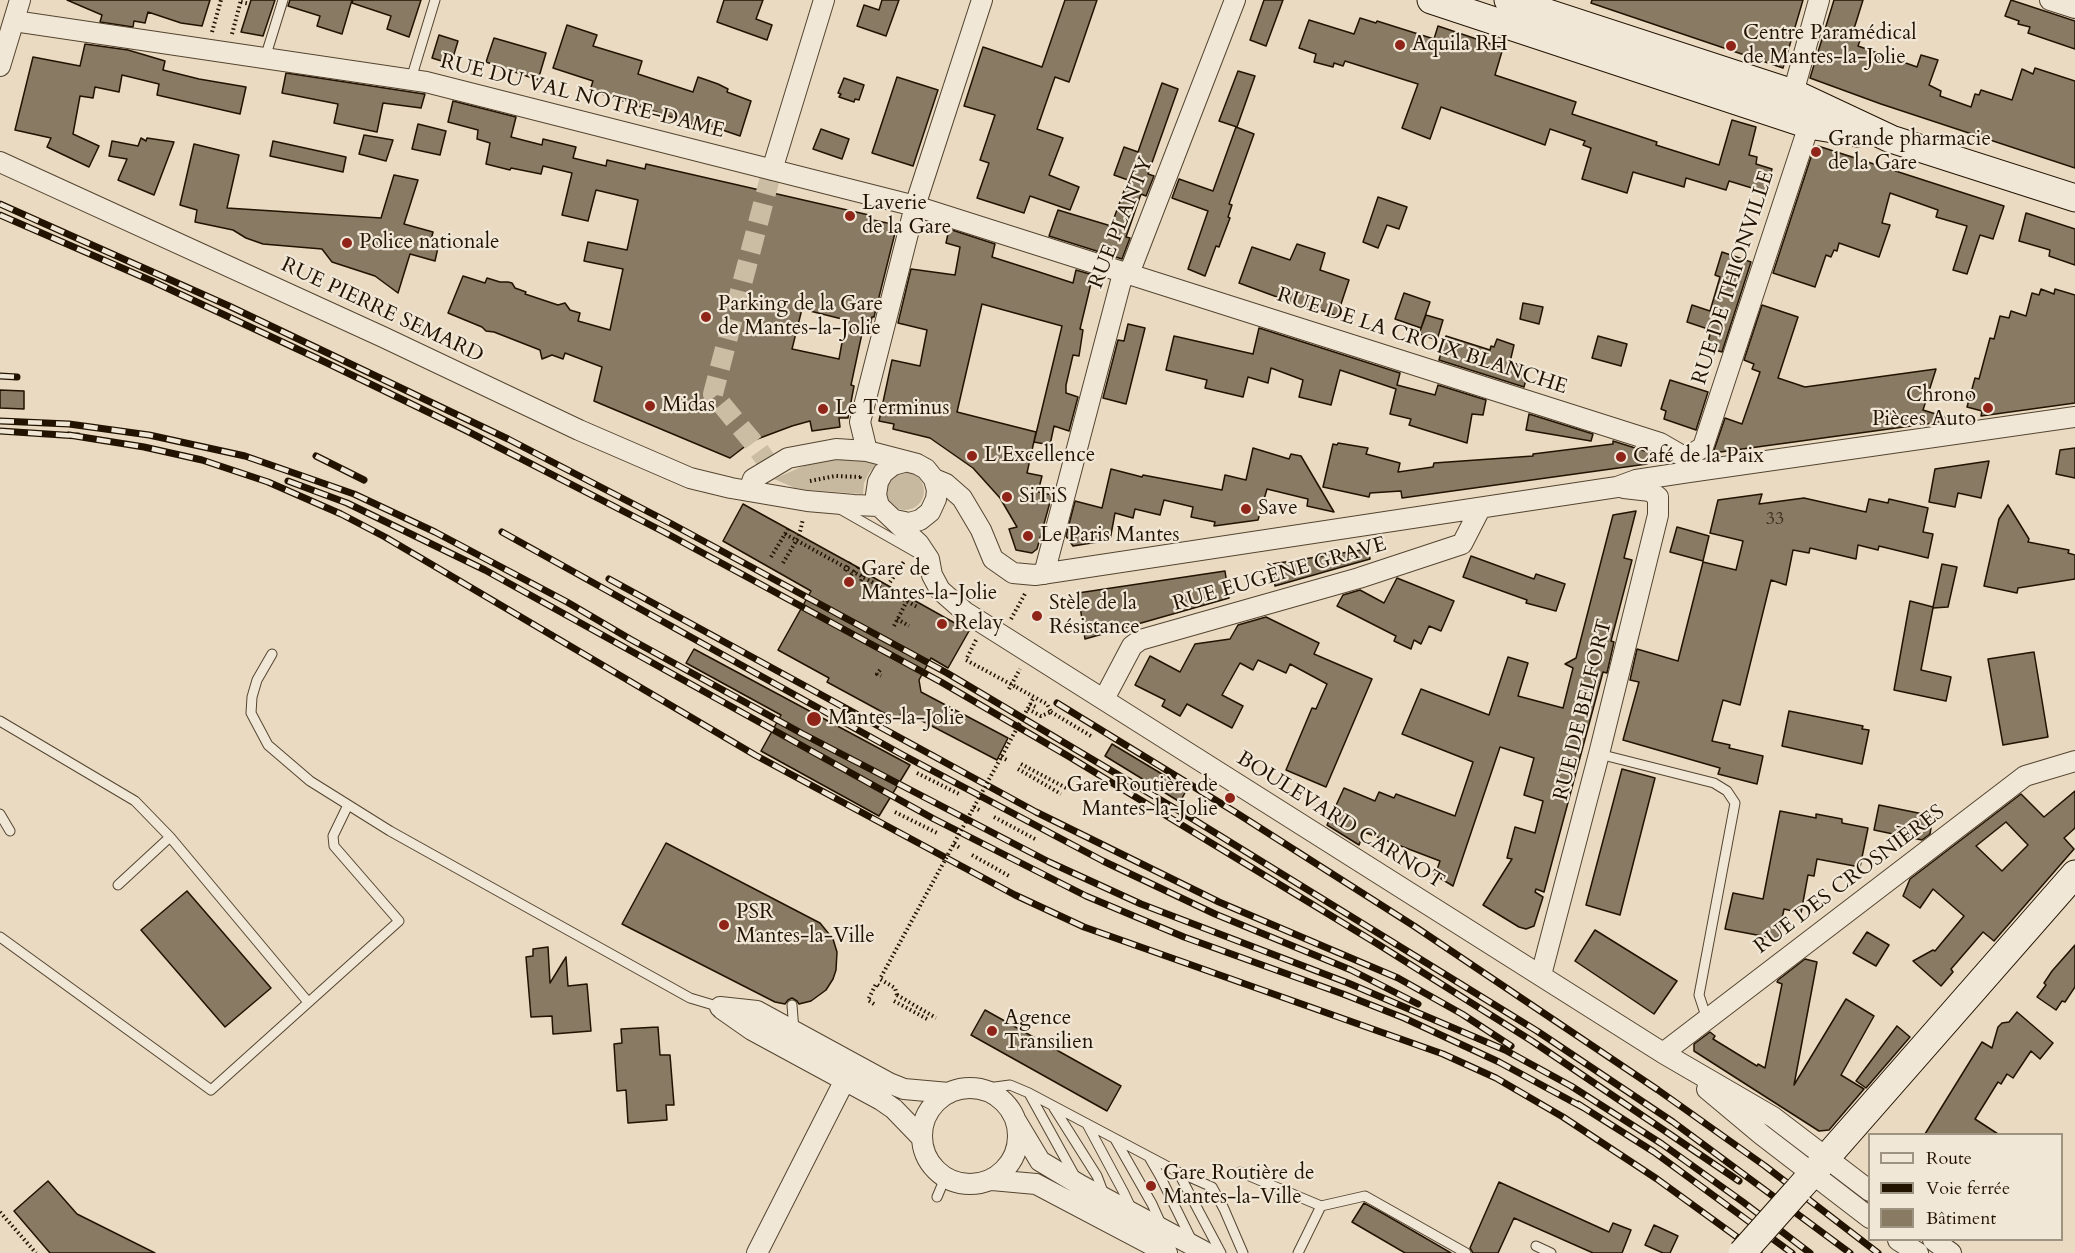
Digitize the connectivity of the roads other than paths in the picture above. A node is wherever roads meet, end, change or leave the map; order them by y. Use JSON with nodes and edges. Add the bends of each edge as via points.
{"nodes":[{"id":1,"x":20,"y":0,"type":"edge"},
{"id":2,"x":283,"y":0,"type":"edge"},
{"id":3,"x":435,"y":0,"type":"edge"},
{"id":4,"x":824,"y":0,"type":"edge"},
{"id":5,"x":982,"y":0,"type":"edge"},
{"id":6,"x":1234,"y":0,"type":"edge"},
{"id":7,"x":1431,"y":0,"type":"edge"},
{"id":8,"x":1508,"y":0,"type":"edge"},
{"id":9,"x":1819,"y":0,"type":"edge"},
{"id":10,"x":2050,"y":0,"type":"edge"},
{"id":11,"x":2075,"y":8,"type":"edge"},
{"id":12,"x":14,"y":21,"type":"junction"},
{"id":13,"x":266,"y":58,"type":"junction"},
{"id":14,"x":0,"y":66,"type":"edge"},
{"id":15,"x":411,"y":80,"type":"junction"},
{"id":16,"x":1801,"y":110,"type":"junction"},
{"id":17,"x":0,"y":162,"type":"edge"},
{"id":18,"x":772,"y":170,"type":"junction"},
{"id":19,"x":2075,"y":198,"type":"edge"},
{"id":20,"x":915,"y":206,"type":"junction"},
{"id":21,"x":1127,"y":274,"type":"junction"},
{"id":22,"x":2075,"y":417,"type":"edge"},
{"id":23,"x":867,"y":451,"type":"junction"},
{"id":24,"x":904,"y":462,"type":"junction"},
{"id":25,"x":1687,"y":465,"type":"junction"},
{"id":26,"x":934,"y":479,"type":"junction"},
{"id":27,"x":1617,"y":487,"type":"junction"},
{"id":28,"x":749,"y":491,"type":"junction"},
{"id":29,"x":830,"y":504,"type":"junction"},
{"id":30,"x":879,"y":506,"type":"junction"},
{"id":31,"x":1480,"y":509,"type":"junction"},
{"id":32,"x":895,"y":520,"type":"junction"},
{"id":33,"x":929,"y":560,"type":"junction"},
{"id":34,"x":1039,"y":575,"type":"junction"},
{"id":35,"x":272,"y":654,"type":"dead end"},
{"id":36,"x":1104,"y":699,"type":"junction"},
{"id":37,"x":0,"y":721,"type":"edge"},
{"id":38,"x":1599,"y":754,"type":"junction"},
{"id":39,"x":2075,"y":761,"type":"edge"},
{"id":40,"x":348,"y":805,"type":"junction"},
{"id":41,"x":0,"y":814,"type":"edge"},
{"id":42,"x":10,"y":831,"type":"dead end"},
{"id":43,"x":170,"y":837,"type":"junction"},
{"id":44,"x":2075,"y":874,"type":"edge"},
{"id":45,"x":118,"y":885,"type":"dead end"},
{"id":46,"x":0,"y":937,"type":"edge"},
{"id":47,"x":1541,"y":975,"type":"junction"},
{"id":48,"x":308,"y":1002,"type":"junction"},
{"id":49,"x":792,"y":1005,"type":"dead end"},
{"id":50,"x":720,"y":1007,"type":"junction"},
{"id":51,"x":1707,"y":1019,"type":"junction"},
{"id":52,"x":794,"y":1031,"type":"junction"},
{"id":53,"x":1663,"y":1053,"type":"junction"},
{"id":54,"x":850,"y":1072,"type":"junction"},
{"id":55,"x":980,"y":1089,"type":"junction"},
{"id":56,"x":949,"y":1093,"type":"junction"},
{"id":57,"x":1029,"y":1093,"type":"junction"},
{"id":58,"x":1052,"y":1105,"type":"junction"},
{"id":59,"x":1016,"y":1121,"type":"junction"},
{"id":60,"x":1087,"y":1124,"type":"junction"},
{"id":61,"x":922,"y":1138,"type":"junction"},
{"id":62,"x":1114,"y":1138,"type":"junction"},
{"id":63,"x":1148,"y":1156,"type":"junction"},
{"id":64,"x":1178,"y":1172,"type":"junction"},
{"id":65,"x":1240,"y":1172,"type":"dead end"},
{"id":66,"x":1812,"y":1174,"type":"junction"},
{"id":67,"x":945,"y":1178,"type":"junction"},
{"id":68,"x":992,"y":1180,"type":"junction"},
{"id":69,"x":1080,"y":1185,"type":"junction"},
{"id":70,"x":1868,"y":1191,"type":"edge"},
{"id":71,"x":937,"y":1197,"type":"dead end"},
{"id":72,"x":1106,"y":1199,"type":"junction"},
{"id":73,"x":1322,"y":1206,"type":"junction"},
{"id":74,"x":1132,"y":1213,"type":"junction"},
{"id":75,"x":1868,"y":1217,"type":"edge"},
{"id":76,"x":1163,"y":1229,"type":"junction"},
{"id":77,"x":1901,"y":1241,"type":"edge"},
{"id":78,"x":1936,"y":1241,"type":"edge"},
{"id":79,"x":1536,"y":1246,"type":"dead end"},
{"id":80,"x":1200,"y":1249,"type":"edge"},
{"id":81,"x":757,"y":1253,"type":"edge"},
{"id":82,"x":1167,"y":1253,"type":"edge"},
{"id":83,"x":1221,"y":1253,"type":"edge"},
{"id":84,"x":1242,"y":1253,"type":"edge"},
{"id":85,"x":1298,"y":1253,"type":"edge"},
{"id":86,"x":1466,"y":1253,"type":"edge"},
{"id":87,"x":1551,"y":1253,"type":"edge"},
{"id":88,"x":1742,"y":1253,"type":"edge"},
{"id":89,"x":1918,"y":1253,"type":"edge"},
{"id":90,"x":1951,"y":1253,"type":"edge"}],
"edges":[{"from":1,"to":12,"type":"street"},
{"from":2,"to":13,"type":"lane"},
{"from":3,"to":15,"type":"lane"},
{"from":4,"to":18,"type":"street"},
{"from":5,"to":20,"type":"street"},
{"from":6,"to":21,"type":"street","name":"RUE PLANTY"},
{"from":7,"to":16,"type":"main road"},
{"from":8,"to":16,"type":"main road"},
{"from":9,"to":16,"type":"street","name":"RUE DE THIONVILLE"},
{"from":10,"to":11,"type":"street"},
{"from":12,"to":13,"type":"street","name":"RUE DU VAL NOTRE-DAME"},
{"from":12,"to":14,"type":"street"},
{"from":13,"to":15,"type":"street","name":"RUE DU VAL NOTRE-DAME"},
{"from":15,"to":18,"type":"street","name":"RUE DU VAL NOTRE-DAME"},
{"from":16,"to":19,"type":"main road"},
{"from":16,"to":25,"type":"street","name":"RUE DE THIONVILLE","via":[[1703,447]]},
{"from":17,"to":28,"type":"street","name":"RUE PIERRE SEMARD","via":[[579,430],[690,478]]},
{"from":18,"to":20,"type":"street","name":"RUE DU VAL NOTRE-DAME"},
{"from":20,"to":21,"type":"street","name":"RUE DU VAL NOTRE-DAME"},
{"from":20,"to":23,"type":"street","via":[[860,422]]},
{"from":21,"to":25,"type":"street","name":"RUE DE LA CROIX BLANCHE","via":[[1660,443]]},
{"from":21,"to":34,"type":"street","name":"RUE PLANTY","via":[[1121,281]]},
{"from":22,"to":25,"type":"street"},
{"from":23,"to":24,"type":"street"},
{"from":23,"to":28,"type":"street","via":[[836,449],[788,458],[753,479]]},
{"from":24,"to":26,"type":"street","via":[[918,464]]},
{"from":24,"to":30,"type":"street","via":[[883,473],[876,495]]},
{"from":25,"to":27,"type":"street"},
{"from":26,"to":32,"type":"street","via":[[936,499],[930,512],[909,523]]},
{"from":26,"to":34,"type":"street","via":[[962,498],[993,560],[1013,573]]},
{"from":27,"to":31,"type":"street"},
{"from":27,"to":38,"type":"street","name":"RUE DE BELFORT","via":[[1650,491],[1658,497],[1658,515]]},
{"from":28,"to":29,"type":"street","name":"RUE PIERRE SEMARD"},
{"from":29,"to":30,"type":"street","name":"RUE PIERRE SEMARD"},
{"from":29,"to":33,"type":"lane"},
{"from":30,"to":32,"type":"street"},
{"from":31,"to":34,"type":"street"},
{"from":31,"to":36,"type":"street","name":"RUE EUGÈNE GRAVE","via":[[1462,544],[1359,578],[1140,640],[1132,646]]},
{"from":32,"to":33,"type":"street","name":"BOULEVARD CARNOT"},
{"from":33,"to":36,"type":"street","name":"BOULEVARD CARNOT","via":[[940,590],[964,612],[998,624]]},
{"from":35,"to":40,"type":"lane","via":[[257,680],[251,713],[268,745],[310,782]]},
{"from":36,"to":47,"type":"street","name":"BOULEVARD CARNOT"},
{"from":37,"to":43,"type":"lane","via":[[135,801]]},
{"from":38,"to":47,"type":"street","name":"RUE DE BELFORT"},
{"from":38,"to":51,"type":"lane","via":[[1714,783],[1727,791],[1735,803],[1699,995]]},
{"from":39,"to":51,"type":"street","name":"RUE DES CROSNIÈRES","via":[[2025,776]]},
{"from":40,"to":48,"type":"lane","via":[[333,836],[334,846],[399,921]]},
{"from":40,"to":50,"type":"lane","via":[[690,998]]},
{"from":41,"to":42,"type":"lane"},
{"from":43,"to":45,"type":"lane"},
{"from":43,"to":48,"type":"lane"},
{"from":44,"to":66,"type":"main road"},
{"from":46,"to":48,"type":"lane","via":[[211,1090]]},
{"from":47,"to":53,"type":"street","name":"BOULEVARD CARNOT"},
{"from":49,"to":52,"type":"lane"},
{"from":50,"to":52,"type":"street","via":[[757,1011]]},
{"from":50,"to":54,"type":"street","via":[[752,1030]]},
{"from":51,"to":53,"type":"street","name":"RUE DES CROSNIÈRES"},
{"from":52,"to":54,"type":"street"},
{"from":53,"to":66,"type":"street","name":"BOULEVARD CARNOT","via":[[1773,1117]]},
{"from":54,"to":56,"type":"street","via":[[904,1089]]},
{"from":54,"to":61,"type":"street"},
{"from":54,"to":81,"type":"street"},
{"from":55,"to":56,"type":"street","via":[[964,1088]]},
{"from":55,"to":57,"type":"lane","via":[[1010,1085]]},
{"from":55,"to":59,"type":"street","via":[[1008,1105]]},
{"from":56,"to":61,"type":"street","via":[[928,1112]]},
{"from":57,"to":58,"type":"lane"},
{"from":57,"to":69,"type":"lane"},
{"from":58,"to":60,"type":"lane"},
{"from":58,"to":72,"type":"lane","via":[[1097,1176]]},
{"from":59,"to":68,"type":"street","via":[[1015,1151],[1006,1168]]},
{"from":59,"to":69,"type":"street","via":[[1040,1161]]},
{"from":60,"to":62,"type":"lane"},
{"from":60,"to":74,"type":"lane"},
{"from":61,"to":67,"type":"street","via":[[933,1168]]},
{"from":62,"to":63,"type":"lane"},
{"from":62,"to":76,"type":"lane"},
{"from":63,"to":64,"type":"lane"},
{"from":63,"to":80,"type":"lane"},
{"from":64,"to":83,"type":"lane"},
{"from":64,"to":84,"type":"lane","via":[[1212,1187]]},
{"from":65,"to":73,"type":"lane"},
{"from":66,"to":70,"type":"street","name":"BOULEVARD CARNOT"},
{"from":66,"to":75,"type":"street","name":"BOULEVARD CARNOT"},
{"from":66,"to":88,"type":"main road","bridge":true},
{"from":67,"to":68,"type":"street","via":[[960,1184]]},
{"from":67,"to":71,"type":"lane"},
{"from":68,"to":82,"type":"street","via":[[1036,1184]]},
{"from":69,"to":72,"type":"street"},
{"from":72,"to":74,"type":"street"},
{"from":73,"to":85,"type":"lane"},
{"from":73,"to":86,"type":"lane","via":[[1365,1196]]},
{"from":74,"to":76,"type":"street"},
{"from":76,"to":80,"type":"street"},
{"from":77,"to":89,"type":"street"},
{"from":78,"to":90,"type":"street"},
{"from":79,"to":87,"type":"lane"}]}
